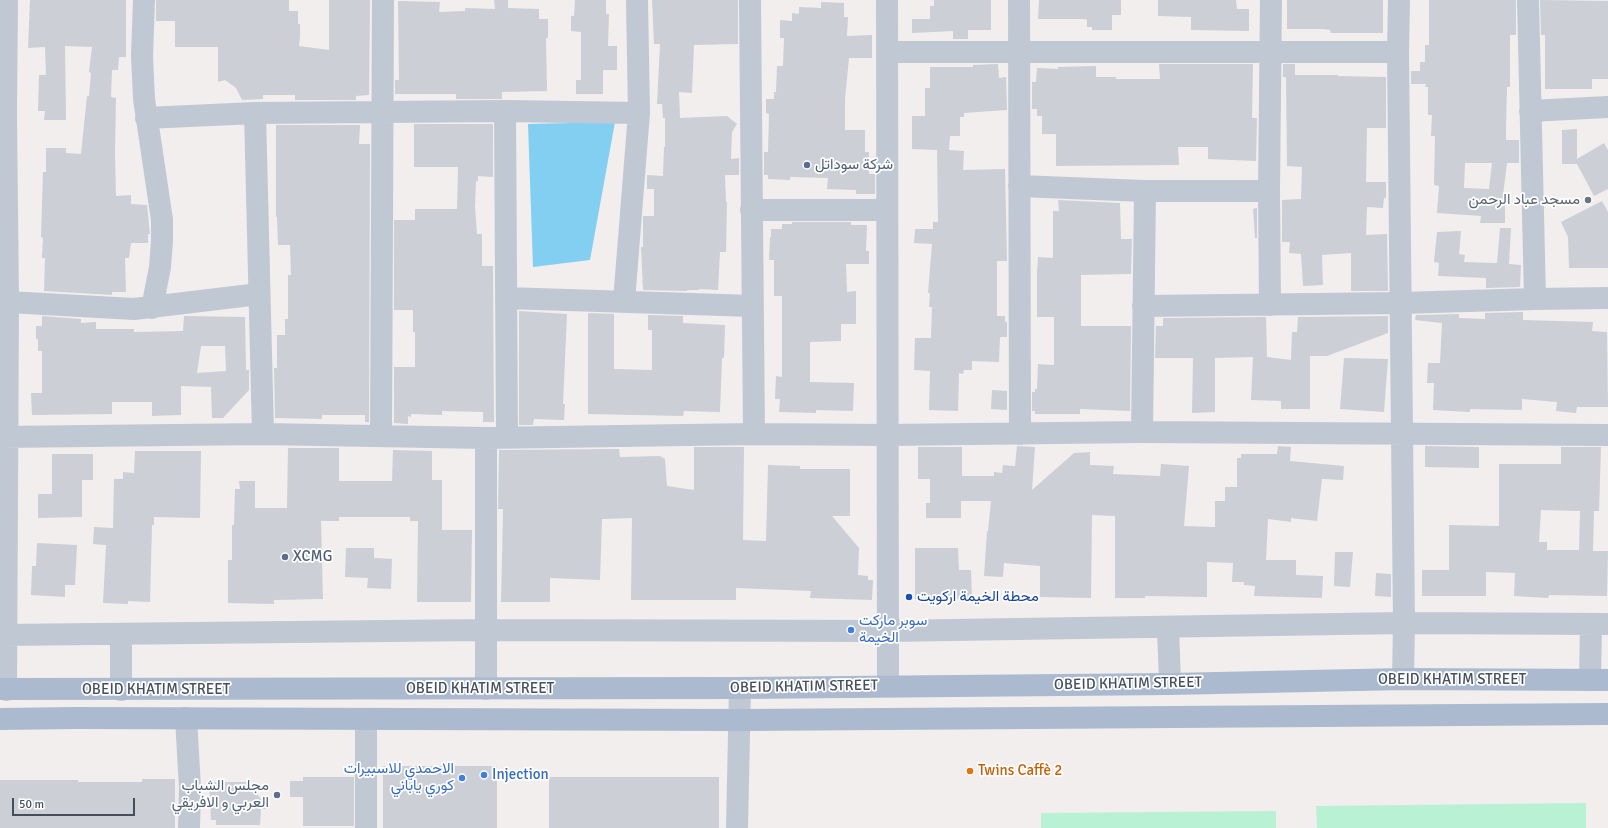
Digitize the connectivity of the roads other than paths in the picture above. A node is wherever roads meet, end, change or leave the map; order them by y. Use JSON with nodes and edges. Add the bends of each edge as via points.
{"nodes":[{"id":1,"x":7,"y":0,"type":"edge"},
{"id":2,"x":144,"y":0,"type":"edge"},
{"id":3,"x":384,"y":0,"type":"edge"},
{"id":4,"x":637,"y":0,"type":"edge"},
{"id":5,"x":750,"y":0,"type":"edge"},
{"id":6,"x":887,"y":0,"type":"edge"},
{"id":7,"x":1019,"y":0,"type":"edge"},
{"id":8,"x":1271,"y":0,"type":"edge"},
{"id":9,"x":1399,"y":0,"type":"edge"},
{"id":10,"x":1528,"y":0,"type":"edge"},
{"id":11,"x":887,"y":52,"type":"junction"},
{"id":12,"x":1271,"y":52,"type":"junction"},
{"id":13,"x":1398,"y":52,"type":"junction"},
{"id":14,"x":1020,"y":53,"type":"junction"},
{"id":15,"x":1608,"y":107,"type":"edge"},
{"id":16,"x":506,"y":111,"type":"junction"},
{"id":17,"x":1530,"y":111,"type":"junction"},
{"id":18,"x":383,"y":112,"type":"junction"},
{"id":19,"x":255,"y":113,"type":"junction"},
{"id":20,"x":639,"y":113,"type":"junction"},
{"id":21,"x":3,"y":114,"type":"edge"},
{"id":22,"x":146,"y":118,"type":"junction"},
{"id":23,"x":1019,"y":186,"type":"junction"},
{"id":24,"x":1145,"y":191,"type":"junction"},
{"id":25,"x":1269,"y":191,"type":"junction"},
{"id":26,"x":751,"y":210,"type":"junction"},
{"id":27,"x":887,"y":210,"type":"junction"},
{"id":28,"x":259,"y":294,"type":"junction"},
{"id":29,"x":506,"y":298,"type":"junction"},
{"id":30,"x":1535,"y":298,"type":"junction"},
{"id":31,"x":1608,"y":298,"type":"edge"},
{"id":32,"x":624,"y":301,"type":"junction"},
{"id":33,"x":8,"y":302,"type":"junction"},
{"id":34,"x":1400,"y":303,"type":"junction"},
{"id":35,"x":1270,"y":305,"type":"junction"},
{"id":36,"x":753,"y":306,"type":"junction"},
{"id":37,"x":1143,"y":306,"type":"junction"},
{"id":38,"x":152,"y":308,"type":"junction"},
{"id":39,"x":1142,"y":432,"type":"junction"},
{"id":40,"x":263,"y":434,"type":"junction"},
{"id":41,"x":754,"y":434,"type":"junction"},
{"id":42,"x":1020,"y":434,"type":"junction"},
{"id":43,"x":887,"y":435,"type":"junction"},
{"id":44,"x":1402,"y":435,"type":"junction"},
{"id":45,"x":1608,"y":435,"type":"edge"},
{"id":46,"x":381,"y":436,"type":"junction"},
{"id":47,"x":4,"y":437,"type":"edge"},
{"id":48,"x":497,"y":437,"type":"junction"},
{"id":49,"x":1404,"y":623,"type":"junction"},
{"id":50,"x":1600,"y":624,"type":"edge"},
{"id":51,"x":1168,"y":627,"type":"junction"},
{"id":52,"x":486,"y":630,"type":"junction"},
{"id":53,"x":888,"y":631,"type":"junction"},
{"id":54,"x":121,"y":634,"type":"junction"},
{"id":55,"x":3,"y":635,"type":"edge"},
{"id":56,"x":1403,"y":679,"type":"junction"},
{"id":57,"x":1599,"y":680,"type":"edge"},
{"id":58,"x":1170,"y":684,"type":"junction"},
{"id":59,"x":888,"y":686,"type":"junction"},
{"id":60,"x":740,"y":688,"type":"junction"},
{"id":61,"x":486,"y":689,"type":"junction"},
{"id":62,"x":3,"y":690,"type":"edge"},
{"id":63,"x":121,"y":690,"type":"junction"},
{"id":64,"x":1608,"y":714,"type":"edge"},
{"id":65,"x":186,"y":718,"type":"junction"},
{"id":66,"x":0,"y":719,"type":"edge"},
{"id":67,"x":366,"y":720,"type":"junction"},
{"id":68,"x":740,"y":720,"type":"junction"},
{"id":69,"x":189,"y":828,"type":"edge"},
{"id":70,"x":366,"y":828,"type":"edge"},
{"id":71,"x":737,"y":828,"type":"edge"}],
"edges":[{"from":1,"to":21,"type":"street"},
{"from":2,"to":22,"type":"street","via":[[142,56]]},
{"from":3,"to":18,"type":"street"},
{"from":4,"to":20,"type":"street"},
{"from":5,"to":26,"type":"street"},
{"from":6,"to":11,"type":"street"},
{"from":7,"to":14,"type":"street"},
{"from":8,"to":12,"type":"street"},
{"from":9,"to":13,"type":"street"},
{"from":10,"to":17,"type":"street"},
{"from":11,"to":14,"type":"street"},
{"from":11,"to":27,"type":"street"},
{"from":12,"to":13,"type":"street"},
{"from":12,"to":14,"type":"street"},
{"from":12,"to":25,"type":"street"},
{"from":13,"to":34,"type":"street"},
{"from":14,"to":23,"type":"street"},
{"from":15,"to":17,"type":"street"},
{"from":16,"to":18,"type":"street"},
{"from":16,"to":20,"type":"street"},
{"from":16,"to":29,"type":"street"},
{"from":17,"to":30,"type":"street"},
{"from":18,"to":19,"type":"street"},
{"from":18,"to":46,"type":"street"},
{"from":19,"to":22,"type":"street"},
{"from":19,"to":28,"type":"street"},
{"from":20,"to":32,"type":"street"},
{"from":21,"to":33,"type":"street"},
{"from":22,"to":38,"type":"street","via":[[162,220],[160,267]]},
{"from":23,"to":24,"type":"street"},
{"from":23,"to":42,"type":"street"},
{"from":24,"to":25,"type":"street"},
{"from":24,"to":37,"type":"street"},
{"from":25,"to":35,"type":"street"},
{"from":26,"to":27,"type":"street"},
{"from":26,"to":36,"type":"street"},
{"from":27,"to":43,"type":"street"},
{"from":28,"to":38,"type":"street"},
{"from":28,"to":40,"type":"street"},
{"from":29,"to":32,"type":"street"},
{"from":29,"to":48,"type":"street"},
{"from":30,"to":31,"type":"street"},
{"from":30,"to":34,"type":"street"},
{"from":32,"to":36,"type":"street"},
{"from":33,"to":38,"type":"street"},
{"from":33,"to":47,"type":"street"},
{"from":34,"to":35,"type":"street"},
{"from":34,"to":44,"type":"street"},
{"from":35,"to":37,"type":"street"},
{"from":36,"to":41,"type":"street"},
{"from":37,"to":39,"type":"street"},
{"from":39,"to":42,"type":"street"},
{"from":39,"to":44,"type":"street"},
{"from":40,"to":46,"type":"street"},
{"from":40,"to":47,"type":"street"},
{"from":41,"to":43,"type":"street"},
{"from":41,"to":48,"type":"street"},
{"from":42,"to":43,"type":"street"},
{"from":43,"to":53,"type":"street"},
{"from":44,"to":45,"type":"street"},
{"from":44,"to":49,"type":"street"},
{"from":46,"to":48,"type":"street"},
{"from":47,"to":55,"type":"street"},
{"from":48,"to":52,"type":"street"},
{"from":49,"to":50,"type":"street"},
{"from":49,"to":51,"type":"street"},
{"from":49,"to":56,"type":"street"},
{"from":50,"to":57,"type":"street"},
{"from":51,"to":53,"type":"street"},
{"from":51,"to":58,"type":"street"},
{"from":52,"to":53,"type":"street"},
{"from":52,"to":54,"type":"street"},
{"from":52,"to":61,"type":"street"},
{"from":53,"to":59,"type":"street"},
{"from":54,"to":55,"type":"street"},
{"from":54,"to":63,"type":"street"},
{"from":55,"to":62,"type":"street"},
{"from":56,"to":57,"type":"main road","name":"OBEID KHATIM STREET"},
{"from":56,"to":58,"type":"main road","name":"OBEID KHATIM STREET"},
{"from":58,"to":59,"type":"main road","name":"OBEID KHATIM STREET"},
{"from":59,"to":60,"type":"main road","name":"OBEID KHATIM STREET"},
{"from":60,"to":61,"type":"main road","name":"OBEID KHATIM STREET"},
{"from":60,"to":68,"type":"street"},
{"from":61,"to":63,"type":"main road","name":"OBEID KHATIM STREET"},
{"from":62,"to":63,"type":"main road","name":"OBEID KHATIM STREET"},
{"from":64,"to":68,"type":"main road","name":"OBEID KHATIM STREET"},
{"from":65,"to":66,"type":"main road","name":"OBEID KHATIM STREET"},
{"from":65,"to":67,"type":"main road","name":"OBEID KHATIM STREET"},
{"from":65,"to":69,"type":"street","via":[[190,788]]},
{"from":67,"to":68,"type":"main road","name":"OBEID KHATIM STREET"},
{"from":67,"to":70,"type":"street"},
{"from":68,"to":71,"type":"street"}]}
